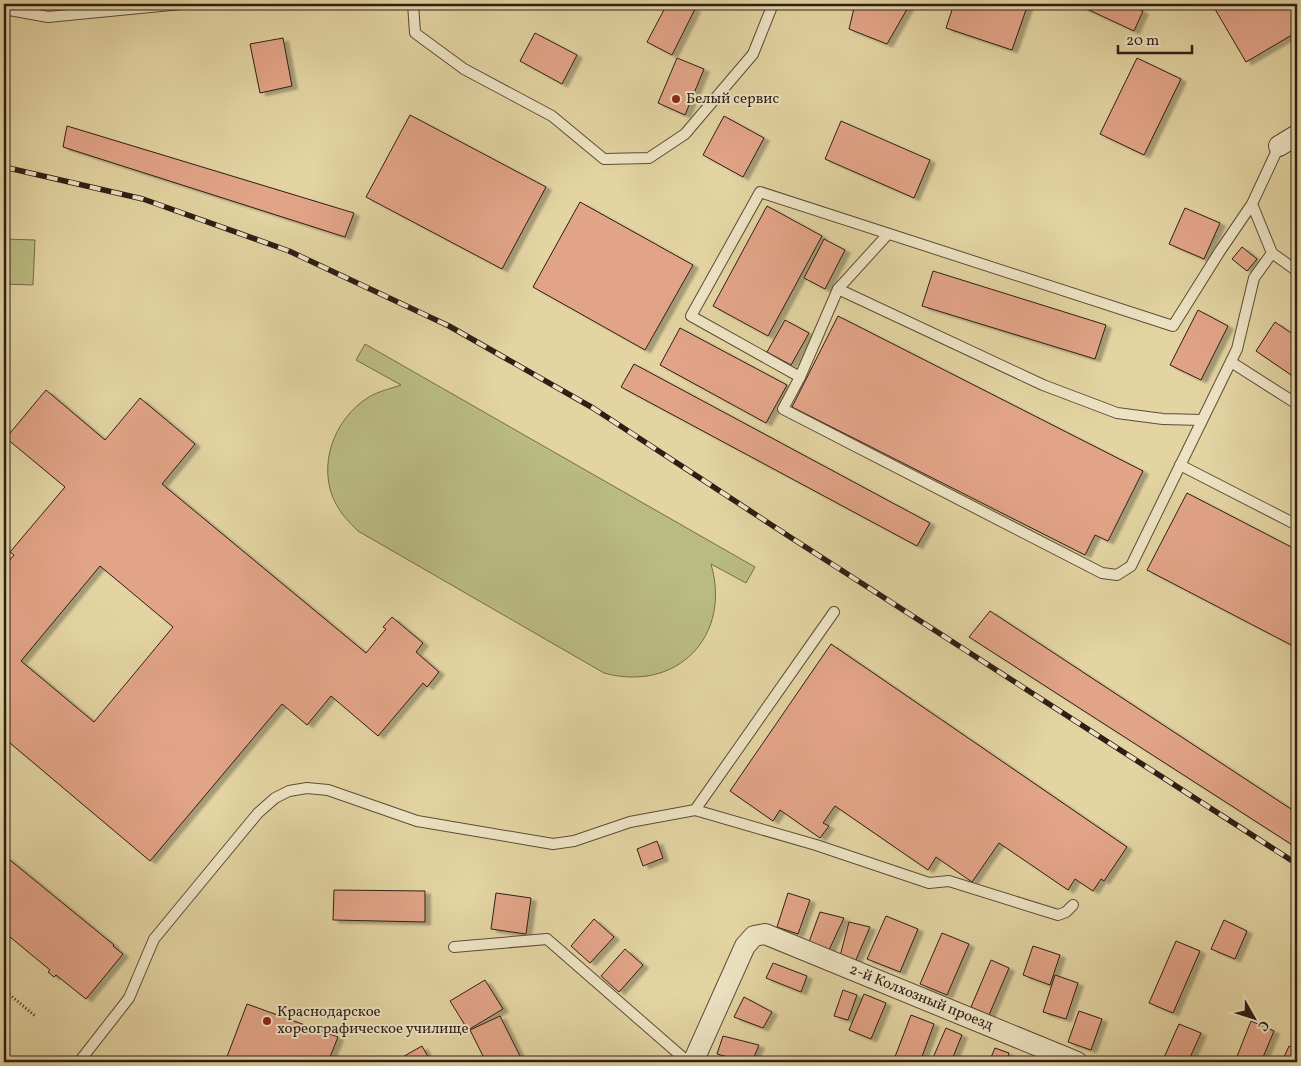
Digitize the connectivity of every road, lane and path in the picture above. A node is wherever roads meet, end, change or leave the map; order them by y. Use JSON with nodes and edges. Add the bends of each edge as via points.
{"nodes":[{"id":1,"x":181,"y":4,"type":"edge"},
{"id":2,"x":413,"y":4,"type":"edge"},
{"id":3,"x":773,"y":4,"type":"edge"},
{"id":4,"x":4,"y":9,"type":"edge"},
{"id":5,"x":1297,"y":135,"type":"edge"},
{"id":6,"x":1279,"y":146,"type":"joint"},
{"id":7,"x":1252,"y":204,"type":"junction"},
{"id":8,"x":888,"y":234,"type":"junction"},
{"id":9,"x":1272,"y":253,"type":"junction"},
{"id":10,"x":1297,"y":272,"type":"edge"},
{"id":11,"x":838,"y":289,"type":"junction"},
{"id":12,"x":1231,"y":362,"type":"junction"},
{"id":13,"x":800,"y":377,"type":"junction"},
{"id":14,"x":1297,"y":404,"type":"edge"},
{"id":15,"x":1202,"y":420,"type":"junction"},
{"id":16,"x":1180,"y":465,"type":"junction"},
{"id":17,"x":1297,"y":525,"type":"edge"},
{"id":18,"x":834,"y":612,"type":"dead end"},
{"id":19,"x":694,"y":810,"type":"junction"},
{"id":20,"x":1073,"y":905,"type":"dead end"},
{"id":21,"x":454,"y":947,"type":"dead end"},
{"id":22,"x":4,"y":990,"type":"edge"},
{"id":23,"x":35,"y":1016,"type":"dead end"},
{"id":24,"x":79,"y":1062,"type":"edge"},
{"id":25,"x":688,"y":1062,"type":"edge"},
{"id":26,"x":693,"y":1062,"type":"edge"},
{"id":27,"x":1077,"y":1062,"type":"edge"}],
"edges":[{"from":1,"to":4,"type":"lane","via":[[48,17]]},
{"from":2,"to":3,"type":"lane","via":[[415,33],[464,69],[552,116],[604,159],[649,158],[686,134],[753,54]]},
{"from":5,"to":6,"type":"street"},
{"from":6,"to":7,"type":"lane"},
{"from":7,"to":8,"type":"lane","via":[[1174,326]]},
{"from":7,"to":9,"type":"lane"},
{"from":8,"to":11,"type":"lane"},
{"from":8,"to":13,"type":"lane","via":[[760,192],[691,316]]},
{"from":9,"to":10,"type":"lane"},
{"from":9,"to":12,"type":"lane","via":[[1254,278]]},
{"from":11,"to":13,"type":"lane"},
{"from":11,"to":15,"type":"lane","via":[[1043,385],[1117,412],[1162,419]]},
{"from":12,"to":14,"type":"lane"},
{"from":12,"to":15,"type":"lane"},
{"from":13,"to":16,"type":"lane","via":[[783,408],[1102,573],[1117,575],[1132,566]]},
{"from":15,"to":16,"type":"lane"},
{"from":16,"to":17,"type":"lane"},
{"from":18,"to":19,"type":"lane"},
{"from":19,"to":20,"type":"lane","via":[[816,844],[929,883],[948,880],[1058,914]]},
{"from":19,"to":24,"type":"lane","via":[[630,822],[574,841],[553,844],[417,821],[328,790],[307,788],[290,791],[275,798],[258,813],[154,939],[128,998]]},
{"from":21,"to":25,"type":"lane","via":[[546,939]]},
{"from":22,"to":23,"type":"path"},
{"from":26,"to":27,"type":"street","name":"2-й Колхозный проезд","via":[[745,946],[754,936],[765,934]]}]}
